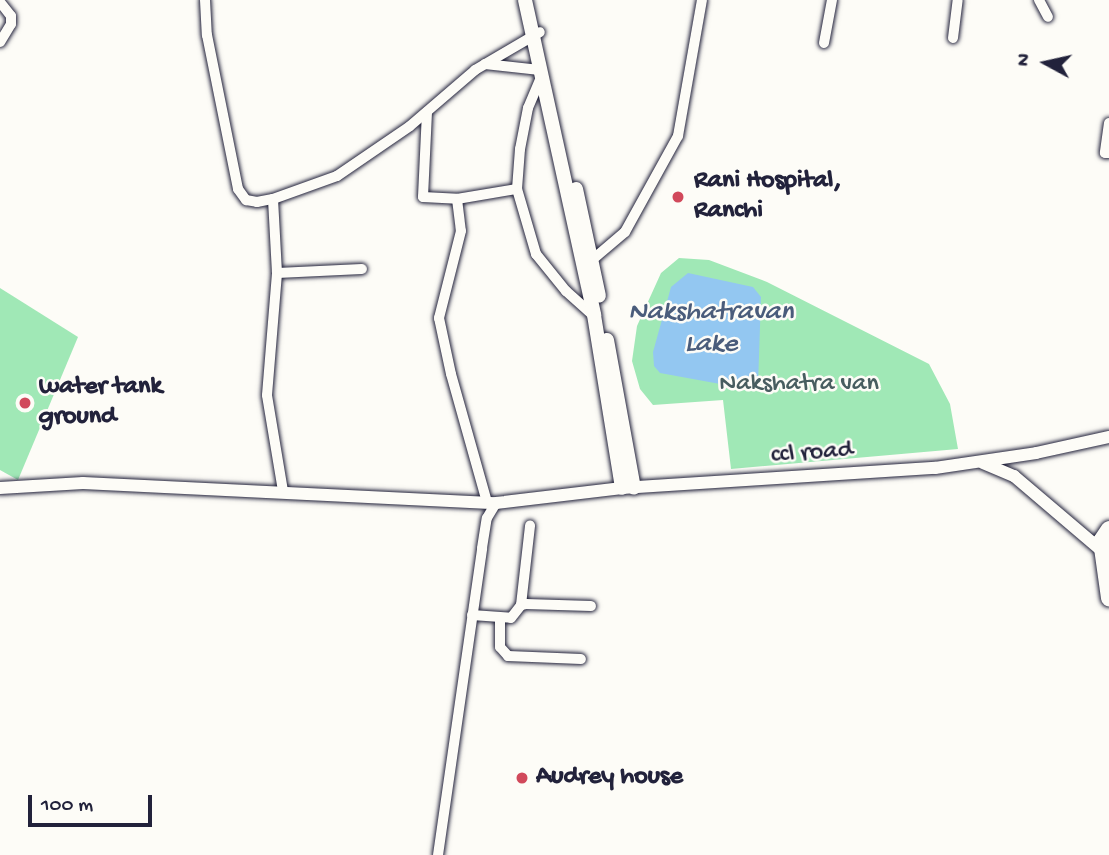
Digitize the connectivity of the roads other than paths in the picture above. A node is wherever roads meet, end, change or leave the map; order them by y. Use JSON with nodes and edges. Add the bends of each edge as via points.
{"nodes":[{"id":1,"x":205,"y":0,"type":"edge"},
{"id":2,"x":525,"y":0,"type":"edge"},
{"id":3,"x":533,"y":0,"type":"edge"},
{"id":4,"x":702,"y":0,"type":"edge"},
{"id":5,"x":832,"y":0,"type":"edge"},
{"id":6,"x":958,"y":0,"type":"edge"},
{"id":7,"x":1038,"y":0,"type":"edge"},
{"id":8,"x":0,"y":2,"type":"edge"},
{"id":9,"x":1048,"y":17,"type":"dead end"},
{"id":10,"x":536,"y":34,"type":"junction"},
{"id":11,"x":953,"y":38,"type":"dead end"},
{"id":12,"x":0,"y":42,"type":"edge"},
{"id":13,"x":824,"y":43,"type":"dead end"},
{"id":14,"x":485,"y":64,"type":"junction"},
{"id":15,"x":541,"y":72,"type":"junction"},
{"id":16,"x":427,"y":111,"type":"junction"},
{"id":17,"x":1109,"y":123,"type":"edge"},
{"id":18,"x":1109,"y":153,"type":"edge"},
{"id":19,"x":517,"y":189,"type":"junction"},
{"id":20,"x":273,"y":199,"type":"junction"},
{"id":21,"x":457,"y":199,"type":"junction"},
{"id":22,"x":587,"y":260,"type":"junction"},
{"id":23,"x":362,"y":269,"type":"dead end"},
{"id":24,"x":277,"y":273,"type":"junction"},
{"id":25,"x":594,"y":315,"type":"junction"},
{"id":26,"x":1109,"y":437,"type":"edge"},
{"id":27,"x":976,"y":461,"type":"junction"},
{"id":28,"x":0,"y":488,"type":"edge"},
{"id":29,"x":628,"y":488,"type":"junction"},
{"id":30,"x":283,"y":491,"type":"junction"},
{"id":31,"x":492,"y":503,"type":"junction"},
{"id":32,"x":530,"y":526,"type":"dead end"},
{"id":33,"x":1109,"y":529,"type":"edge"},
{"id":34,"x":1102,"y":551,"type":"junction"},
{"id":35,"x":1109,"y":598,"type":"edge"},
{"id":36,"x":521,"y":605,"type":"junction"},
{"id":37,"x":591,"y":606,"type":"dead end"},
{"id":38,"x":472,"y":615,"type":"junction"},
{"id":39,"x":500,"y":619,"type":"junction"},
{"id":40,"x":581,"y":659,"type":"dead end"},
{"id":41,"x":438,"y":855,"type":"edge"}],
"edges":[{"from":1,"to":20,"type":"street","via":[[207,35],[238,189],[246,200]]},
{"from":2,"to":10,"type":"main road"},
{"from":3,"to":10,"type":"main road"},
{"from":4,"to":22,"type":"street","via":[[678,136],[625,232]]},
{"from":5,"to":13,"type":"street"},
{"from":6,"to":11,"type":"street"},
{"from":7,"to":9,"type":"street"},
{"from":8,"to":12,"type":"street","via":[[11,24]]},
{"from":10,"to":14,"type":"street"},
{"from":10,"to":15,"type":"main road"},
{"from":10,"to":22,"type":"main road"},
{"from":14,"to":15,"type":"street"},
{"from":14,"to":16,"type":"street"},
{"from":15,"to":19,"type":"street","via":[[528,107]]},
{"from":15,"to":22,"type":"main road"},
{"from":16,"to":20,"type":"street","via":[[337,176]]},
{"from":16,"to":21,"type":"street","via":[[422,197]]},
{"from":17,"to":18,"type":"street","via":[[1105,153]]},
{"from":19,"to":21,"type":"street"},
{"from":19,"to":25,"type":"street","via":[[536,254],[566,291]]},
{"from":20,"to":24,"type":"street"},
{"from":21,"to":31,"type":"street","via":[[461,232],[439,318],[451,374]]},
{"from":22,"to":25,"type":"main road"},
{"from":22,"to":29,"type":"main road"},
{"from":23,"to":24,"type":"street"},
{"from":24,"to":30,"type":"street","via":[[267,395]]},
{"from":25,"to":29,"type":"main road"},
{"from":26,"to":27,"type":"street","name":"ccl road"},
{"from":27,"to":29,"type":"street","name":"ccl road","via":[[935,468]]},
{"from":27,"to":34,"type":"street","via":[[1014,476]]},
{"from":28,"to":30,"type":"street","name":"ccl road","via":[[83,483]]},
{"from":29,"to":31,"type":"street","name":"ccl road"},
{"from":30,"to":31,"type":"street","name":"ccl road"},
{"from":31,"to":38,"type":"street"},
{"from":32,"to":36,"type":"street"},
{"from":33,"to":34,"type":"main road","via":[[1101,541]]},
{"from":34,"to":35,"type":"main road"},
{"from":36,"to":37,"type":"street"},
{"from":36,"to":39,"type":"street","via":[[511,618]]},
{"from":38,"to":39,"type":"street"},
{"from":38,"to":41,"type":"street"},
{"from":39,"to":40,"type":"street","via":[[500,647],[508,656]]}]}
